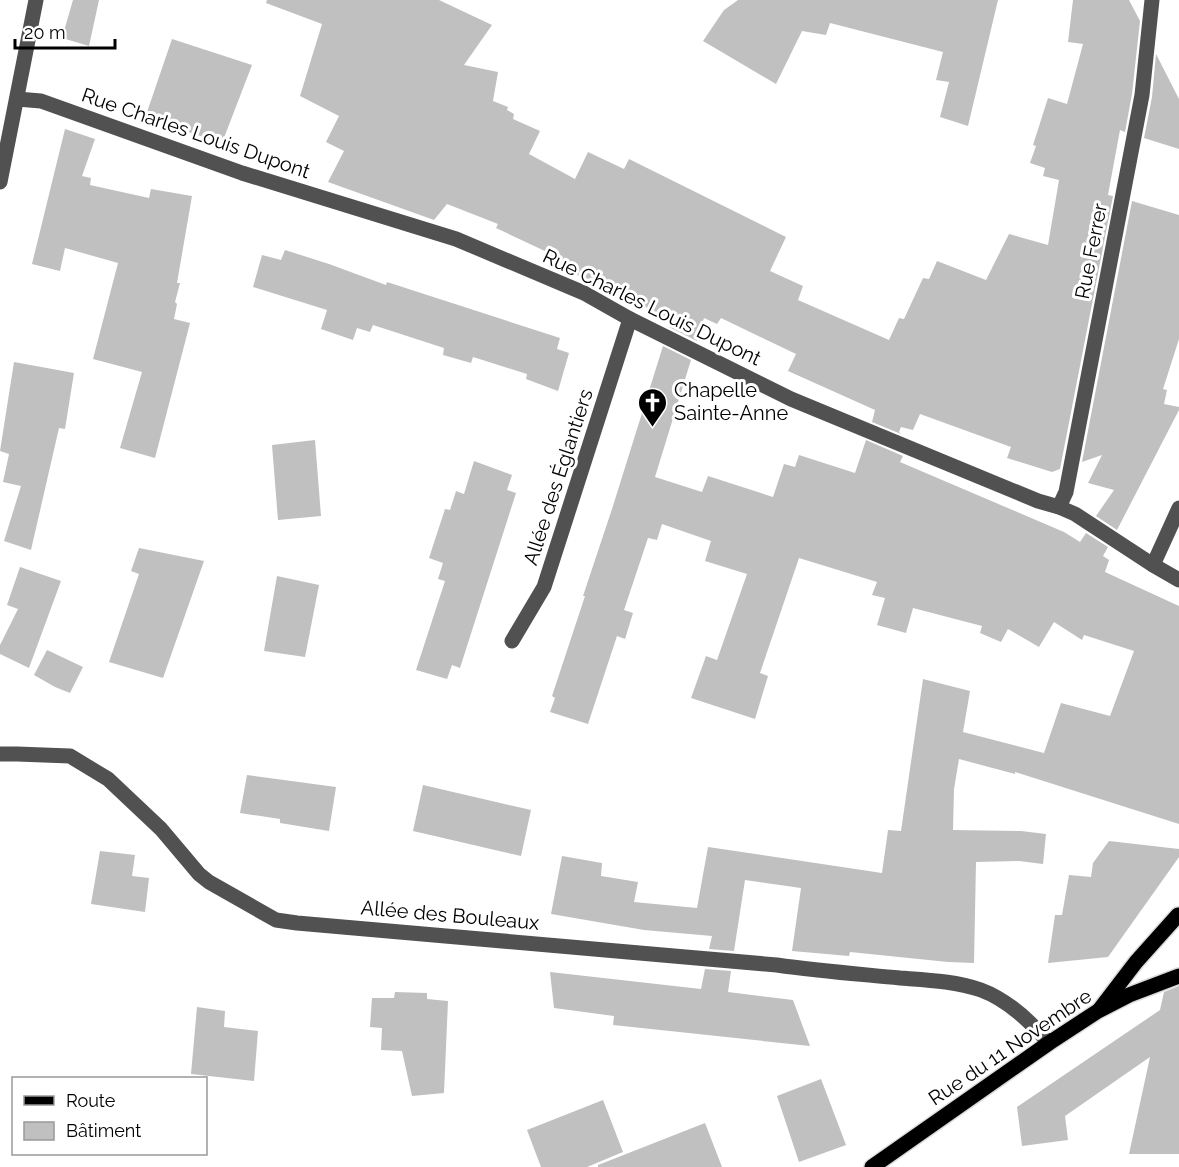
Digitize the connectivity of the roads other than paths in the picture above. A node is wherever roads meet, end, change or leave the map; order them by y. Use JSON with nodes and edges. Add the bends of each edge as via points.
{"nodes":[{"id":1,"x":36,"y":0,"type":"edge"},
{"id":2,"x":1152,"y":0,"type":"edge"},
{"id":3,"x":17,"y":99,"type":"junction"},
{"id":4,"x":0,"y":182,"type":"edge"},
{"id":5,"x":630,"y":319,"type":"junction"},
{"id":6,"x":1059,"y":507,"type":"junction"},
{"id":7,"x":1179,"y":508,"type":"edge"},
{"id":8,"x":1153,"y":565,"type":"junction"},
{"id":9,"x":1179,"y":579,"type":"edge"},
{"id":10,"x":512,"y":641,"type":"dead end"},
{"id":11,"x":0,"y":754,"type":"edge"},
{"id":12,"x":1178,"y":913,"type":"edge"},
{"id":13,"x":1179,"y":933,"type":"edge"},
{"id":14,"x":1179,"y":976,"type":"edge"},
{"id":15,"x":1098,"y":1011,"type":"junction"},
{"id":16,"x":1049,"y":1043,"type":"junction"},
{"id":17,"x":872,"y":1167,"type":"edge"}],
"edges":[{"from":1,"to":3,"type":"street"},
{"from":2,"to":6,"type":"street","name":"Rue Ferrer","via":[[1142,95],[1066,492]]},
{"from":3,"to":4,"type":"street"},
{"from":3,"to":5,"type":"street","name":"Rue Charles Louis Dupont","via":[[41,102],[242,173],[456,239],[584,293]]},
{"from":5,"to":6,"type":"street","name":"Rue Charles Louis Dupont","via":[[790,399]]},
{"from":5,"to":10,"type":"street","name":"Allée des Églantiers","via":[[544,587]]},
{"from":6,"to":8,"type":"street","name":"Rue Charles Louis Dupont"},
{"from":7,"to":8,"type":"street"},
{"from":8,"to":9,"type":"street","name":"Rue Charles Louis Dupont"},
{"from":11,"to":16,"type":"street","name":"Allée des Bouleaux","via":[[70,756],[108,779],[209,882],[276,920],[955,983],[983,990],[1002,1001]]},
{"from":12,"to":13,"type":"main road"},
{"from":12,"to":15,"type":"main road"},
{"from":14,"to":15,"type":"main road","name":"Rue du 11 Novembre"},
{"from":15,"to":16,"type":"main road","name":"Rue du 11 Novembre"},
{"from":16,"to":17,"type":"main road","name":"Rue du 11 Novembre"}]}
